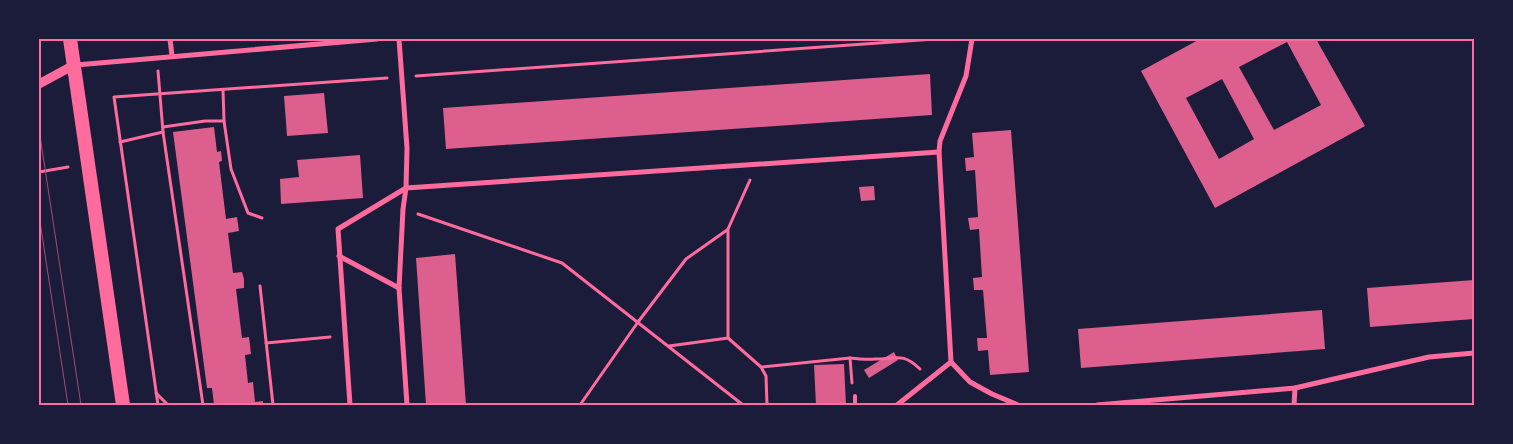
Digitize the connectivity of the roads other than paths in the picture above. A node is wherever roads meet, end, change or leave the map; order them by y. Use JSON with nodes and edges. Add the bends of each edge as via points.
{"nodes":[{"id":1,"x":70,"y":39,"type":"edge"},
{"id":2,"x":170,"y":39,"type":"edge"},
{"id":3,"x":377,"y":39,"type":"edge"},
{"id":4,"x":400,"y":39,"type":"edge"},
{"id":5,"x":972,"y":39,"type":"edge"},
{"id":6,"x":172,"y":56,"type":"junction"},
{"id":7,"x":74,"y":65,"type":"junction"},
{"id":8,"x":39,"y":84,"type":"edge"},
{"id":9,"x":939,"y":152,"type":"junction"},
{"id":10,"x":406,"y":188,"type":"junction"},
{"id":11,"x":339,"y":256,"type":"junction"},
{"id":12,"x":399,"y":288,"type":"junction"},
{"id":13,"x":1474,"y":353,"type":"edge"},
{"id":14,"x":951,"y":362,"type":"junction"},
{"id":15,"x":1294,"y":388,"type":"junction"},
{"id":16,"x":855,"y":396,"type":"road end"},
{"id":17,"x":123,"y":405,"type":"edge"},
{"id":18,"x":350,"y":405,"type":"edge"},
{"id":19,"x":406,"y":405,"type":"edge"},
{"id":20,"x":855,"y":405,"type":"edge"},
{"id":21,"x":897,"y":405,"type":"edge"},
{"id":22,"x":1018,"y":405,"type":"edge"},
{"id":23,"x":1097,"y":405,"type":"edge"},
{"id":24,"x":1294,"y":405,"type":"edge"}],
"edges":[{"from":1,"to":7,"type":"highway"},
{"from":2,"to":6,"type":"street"},
{"from":3,"to":6,"type":"street"},
{"from":4,"to":10,"type":"street","via":[[407,148]]},
{"from":5,"to":9,"type":"street","via":[[966,76],[940,141]]},
{"from":6,"to":7,"type":"street"},
{"from":7,"to":8,"type":"street"},
{"from":7,"to":17,"type":"highway"},
{"from":9,"to":10,"type":"street"},
{"from":9,"to":14,"type":"street"},
{"from":10,"to":11,"type":"street","via":[[338,229]]},
{"from":10,"to":12,"type":"street"},
{"from":11,"to":12,"type":"street"},
{"from":11,"to":18,"type":"street"},
{"from":12,"to":19,"type":"street"},
{"from":13,"to":15,"type":"street","via":[[1429,357]]},
{"from":14,"to":21,"type":"street"},
{"from":14,"to":22,"type":"street","via":[[970,382]]},
{"from":15,"to":23,"type":"street"},
{"from":15,"to":24,"type":"street"},
{"from":16,"to":20,"type":"lane"}]}
